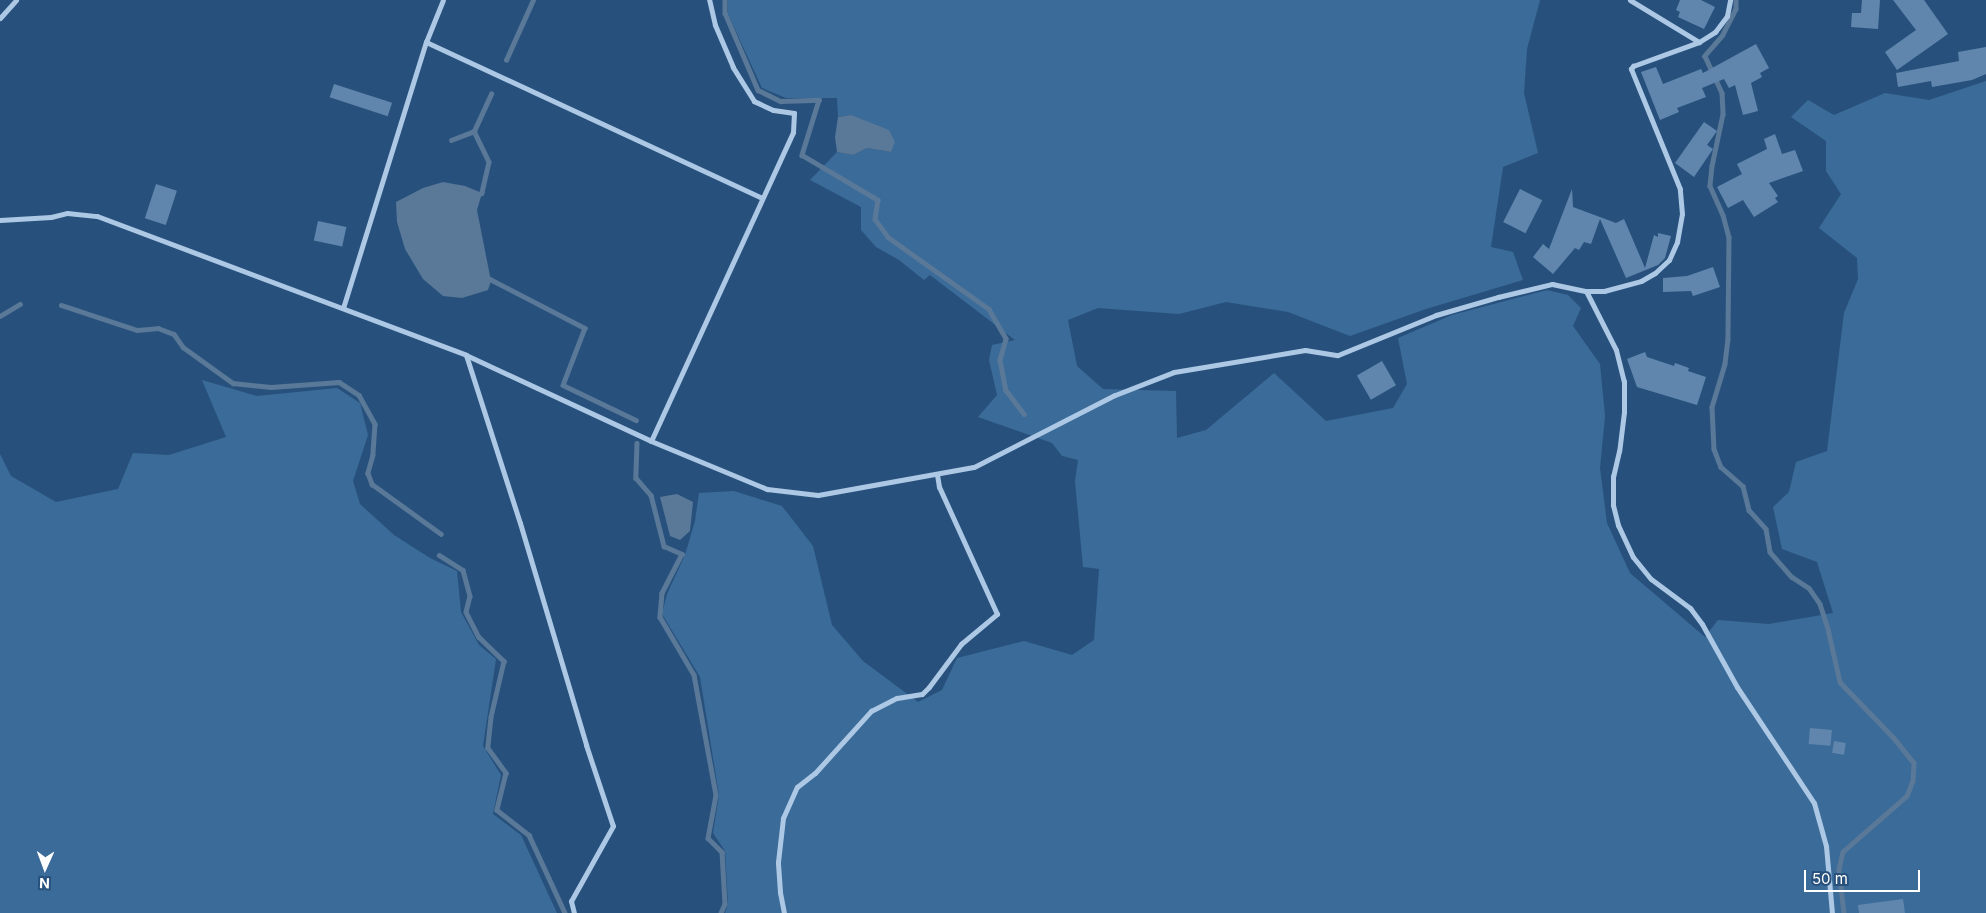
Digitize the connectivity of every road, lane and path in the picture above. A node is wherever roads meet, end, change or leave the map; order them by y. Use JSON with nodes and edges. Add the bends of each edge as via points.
{"nodes":[{"id":1,"x":16,"y":0,"type":"edge"},
{"id":2,"x":443,"y":0,"type":"edge"},
{"id":3,"x":709,"y":0,"type":"edge"},
{"id":4,"x":1630,"y":0,"type":"edge"},
{"id":5,"x":1730,"y":0,"type":"edge"},
{"id":6,"x":0,"y":18,"type":"edge"},
{"id":7,"x":426,"y":42,"type":"junction"},
{"id":8,"x":1699,"y":42,"type":"junction"},
{"id":9,"x":762,"y":198,"type":"junction"},
{"id":10,"x":0,"y":220,"type":"edge"},
{"id":11,"x":1586,"y":291,"type":"junction"},
{"id":12,"x":342,"y":308,"type":"junction"},
{"id":13,"x":466,"y":355,"type":"junction"},
{"id":14,"x":651,"y":441,"type":"junction"},
{"id":15,"x":937,"y":475,"type":"junction"},
{"id":16,"x":574,"y":913,"type":"edge"},
{"id":17,"x":784,"y":913,"type":"edge"},
{"id":18,"x":1832,"y":913,"type":"edge"}],
"edges":[{"from":1,"to":6,"type":"street"},
{"from":2,"to":7,"type":"street"},
{"from":3,"to":9,"type":"street","via":[[715,25],[733,67],[754,101],[773,110],[794,114],[793,132]]},
{"from":4,"to":8,"type":"street"},
{"from":5,"to":8,"type":"street","via":[[1727,16],[1715,32]]},
{"from":7,"to":9,"type":"street"},
{"from":7,"to":12,"type":"street"},
{"from":8,"to":11,"type":"street","via":[[1631,69],[1680,189],[1682,214],[1669,260],[1641,281],[1604,291]]},
{"from":9,"to":14,"type":"street"},
{"from":10,"to":12,"type":"street","via":[[86,213]]},
{"from":11,"to":15,"type":"street","via":[[1552,284],[1523,290],[1436,315],[1338,354],[1305,350],[1174,372],[1114,395],[974,467]]},
{"from":11,"to":18,"type":"street","via":[[1616,350],[1624,381],[1624,412],[1613,476],[1613,505],[1618,525],[1633,557],[1651,579],[1690,608],[1702,624],[1737,687],[1814,803],[1826,846]]},
{"from":12,"to":13,"type":"street"},
{"from":13,"to":14,"type":"street"},
{"from":13,"to":16,"type":"street","via":[[613,826],[571,901]]},
{"from":14,"to":15,"type":"street","via":[[767,489],[818,495]]},
{"from":15,"to":17,"type":"street","via":[[939,488],[997,614],[961,644],[922,694],[897,698],[871,711],[815,772],[796,786],[783,818],[778,862]]}]}
